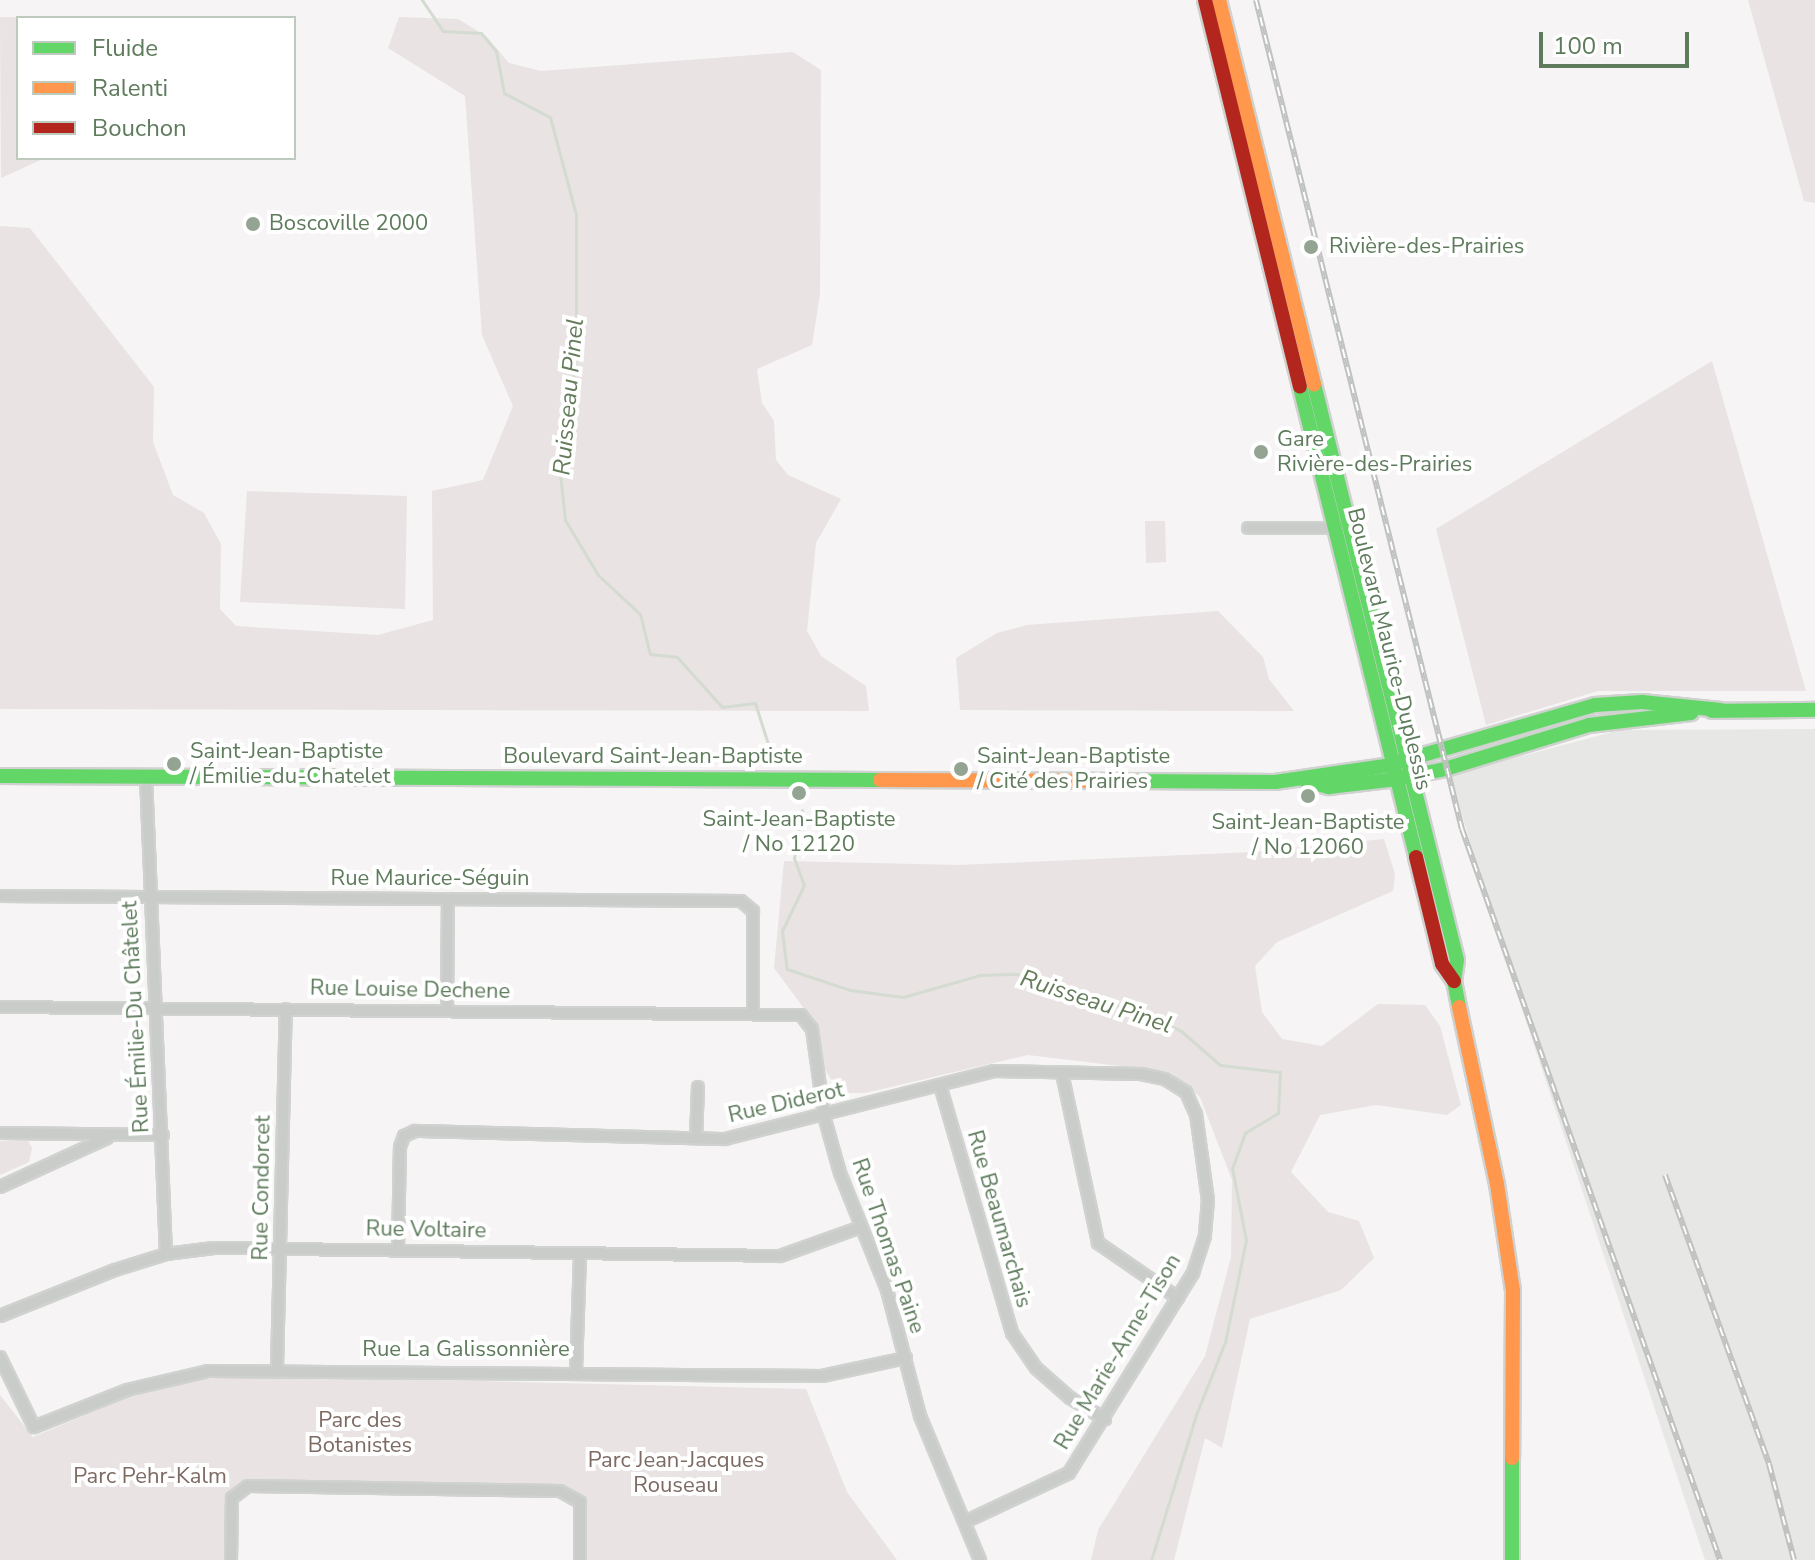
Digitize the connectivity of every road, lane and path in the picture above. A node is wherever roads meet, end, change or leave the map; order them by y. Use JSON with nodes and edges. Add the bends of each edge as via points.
{"nodes":[{"id":1,"x":1205,"y":0,"type":"edge"},
{"id":2,"x":1219,"y":0,"type":"edge"},
{"id":3,"x":1342,"y":527,"type":"junction"},
{"id":4,"x":1248,"y":528,"type":"dead end"},
{"id":5,"x":1721,"y":710,"type":"junction"},
{"id":6,"x":1815,"y":710,"type":"edge"},
{"id":7,"x":1409,"y":758,"type":"junction"},
{"id":8,"x":1396,"y":771,"type":"junction"},
{"id":9,"x":1415,"y":775,"type":"junction"},
{"id":10,"x":0,"y":776,"type":"edge"},
{"id":11,"x":146,"y":777,"type":"junction"},
{"id":12,"x":0,"y":896,"type":"edge"},
{"id":13,"x":150,"y":897,"type":"junction"},
{"id":14,"x":448,"y":899,"type":"junction"},
{"id":15,"x":1454,"y":981,"type":"junction"},
{"id":16,"x":0,"y":1007,"type":"edge"},
{"id":17,"x":157,"y":1008,"type":"junction"},
{"id":18,"x":286,"y":1009,"type":"junction"},
{"id":19,"x":447,"y":1011,"type":"junction"},
{"id":20,"x":753,"y":1013,"type":"junction"},
{"id":21,"x":812,"y":1029,"type":"joint"},
{"id":22,"x":1062,"y":1073,"type":"junction"},
{"id":23,"x":940,"y":1085,"type":"junction"},
{"id":24,"x":698,"y":1087,"type":"dead end"},
{"id":25,"x":1186,"y":1092,"type":"joint"},
{"id":26,"x":824,"y":1116,"type":"junction"},
{"id":27,"x":0,"y":1133,"type":"edge"},
{"id":28,"x":163,"y":1135,"type":"junction"},
{"id":29,"x":111,"y":1136,"type":"junction"},
{"id":30,"x":696,"y":1138,"type":"junction"},
{"id":31,"x":0,"y":1187,"type":"edge"},
{"id":32,"x":858,"y":1228,"type":"junction"},
{"id":33,"x":281,"y":1247,"type":"junction"},
{"id":34,"x":398,"y":1249,"type":"junction"},
{"id":35,"x":580,"y":1253,"type":"junction"},
{"id":36,"x":166,"y":1254,"type":"junction"},
{"id":37,"x":1178,"y":1298,"type":"junction"},
{"id":38,"x":0,"y":1316,"type":"edge"},
{"id":39,"x":0,"y":1357,"type":"edge"},
{"id":40,"x":906,"y":1358,"type":"junction"},
{"id":41,"x":277,"y":1368,"type":"junction"},
{"id":42,"x":576,"y":1370,"type":"junction"},
{"id":43,"x":1105,"y":1419,"type":"junction"},
{"id":44,"x":965,"y":1522,"type":"junction"},
{"id":45,"x":231,"y":1560,"type":"edge"},
{"id":46,"x":580,"y":1560,"type":"edge"},
{"id":47,"x":980,"y":1560,"type":"edge"},
{"id":48,"x":1512,"y":1560,"type":"edge"}],
"edges":[{"from":1,"to":3,"type":"street","name":"Boulevard Maurice-Duplessis"},
{"from":2,"to":3,"type":"street","name":"Boulevard Maurice-Duplessis"},
{"from":3,"to":4,"type":"street"},
{"from":3,"to":7,"type":"street","name":"Boulevard Maurice-Duplessis"},
{"from":3,"to":8,"type":"street","name":"Boulevard Maurice-Duplessis"},
{"from":5,"to":6,"type":"street","name":"Boulevard Saint-Jean-Baptiste"},
{"from":5,"to":7,"type":"street","name":"Boulevard Saint-Jean-Baptiste","via":[[1642,702],[1595,705]]},
{"from":5,"to":9,"type":"street","name":"Boulevard Saint-Jean-Baptiste","via":[[1589,725]]},
{"from":7,"to":8,"type":"street","name":"Boulevard Saint-Jean-Baptiste"},
{"from":7,"to":9,"type":"street","name":"Boulevard Maurice-Duplessis"},
{"from":8,"to":9,"type":"street","name":"Boulevard Saint-Jean-Baptiste"},
{"from":8,"to":11,"type":"street","name":"Boulevard Saint-Jean-Baptiste","via":[[1329,787],[1305,781]]},
{"from":8,"to":15,"type":"street","name":"Boulevard Maurice-Duplessis","via":[[1442,964]]},
{"from":9,"to":15,"type":"street","name":"Boulevard Maurice-Duplessis","via":[[1457,960]]},
{"from":10,"to":11,"type":"street","name":"Boulevard Saint-Jean-Baptiste"},
{"from":11,"to":13,"type":"street","name":"Rue Émilie-Du Châtelet"},
{"from":12,"to":13,"type":"street","name":"Rue Maurice-Séguin"},
{"from":13,"to":14,"type":"street","name":"Rue Maurice-Séguin"},
{"from":13,"to":17,"type":"street","name":"Rue Émilie-Du Châtelet"},
{"from":14,"to":19,"type":"street"},
{"from":14,"to":20,"type":"street","name":"Rue Maurice-Séguin","via":[[741,901],[753,911]]},
{"from":15,"to":48,"type":"street","name":"Boulevard Maurice-Duplessis","via":[[1497,1184],[1513,1291]]},
{"from":16,"to":17,"type":"street","name":"Rue Louise Dechene"},
{"from":17,"to":18,"type":"street","name":"Rue Louise Dechene"},
{"from":17,"to":28,"type":"street","name":"Rue Émilie-Du Châtelet"},
{"from":18,"to":19,"type":"street","name":"Rue Louise Dechene"},
{"from":18,"to":33,"type":"street","name":"Rue Condorcet"},
{"from":19,"to":20,"type":"street","name":"Rue Louise Dechene"},
{"from":20,"to":21,"type":"street","name":"Rue Louise Dechene","via":[[794,1013],[807,1019]]},
{"from":21,"to":26,"type":"street","name":"Rue Thomas Paine"},
{"from":22,"to":23,"type":"street","name":"Rue Diderot","via":[[994,1071]]},
{"from":22,"to":25,"type":"street","name":"Rue Diderot","via":[[1141,1074],[1165,1079]]},
{"from":22,"to":37,"type":"street","via":[[1098,1243]]},
{"from":23,"to":26,"type":"street","name":"Rue Diderot"},
{"from":23,"to":43,"type":"street","name":"Rue Beaumarchais","via":[[1012,1333],[1036,1368]]},
{"from":24,"to":30,"type":"street"},
{"from":25,"to":37,"type":"street","name":"Rue Marie-Anne-Tison","via":[[1196,1114],[1208,1200],[1200,1251]]},
{"from":26,"to":30,"type":"street","name":"Rue Diderot","via":[[725,1139]]},
{"from":26,"to":32,"type":"street","name":"Rue Thomas Paine"},
{"from":27,"to":29,"type":"street"},
{"from":28,"to":29,"type":"street"},
{"from":28,"to":36,"type":"street","name":"Rue Émilie-Du Châtelet"},
{"from":29,"to":31,"type":"street"},
{"from":30,"to":34,"type":"street","name":"Rue Diderot","via":[[409,1133],[400,1147]]},
{"from":32,"to":35,"type":"street","name":"Rue Voltaire","via":[[780,1256]]},
{"from":32,"to":40,"type":"street","name":"Rue Thomas Paine","via":[[887,1290]]},
{"from":33,"to":34,"type":"street","name":"Rue Voltaire"},
{"from":33,"to":36,"type":"street","name":"Rue Voltaire"},
{"from":33,"to":41,"type":"street","name":"Rue Condorcet"},
{"from":34,"to":35,"type":"street","name":"Rue Voltaire"},
{"from":35,"to":42,"type":"street"},
{"from":36,"to":38,"type":"street","name":"Rue Voltaire"},
{"from":37,"to":43,"type":"street","name":"Rue Marie-Anne-Tison"},
{"from":39,"to":41,"type":"street","name":"Rue La Galissonnière","via":[[34,1427],[127,1390],[208,1371]]},
{"from":40,"to":42,"type":"street","name":"Rue La Galissonnière","via":[[822,1376]]},
{"from":40,"to":44,"type":"street","name":"Rue Thomas Paine","via":[[920,1416]]},
{"from":41,"to":42,"type":"street","name":"Rue La Galissonnière"},
{"from":43,"to":44,"type":"street","name":"Rue Marie-Anne-Tison","via":[[1069,1473]]},
{"from":44,"to":47,"type":"street","name":"Rue Thomas Paine"},
{"from":45,"to":46,"type":"street","via":[[232,1498],[248,1486],[560,1491],[580,1502]]}]}
